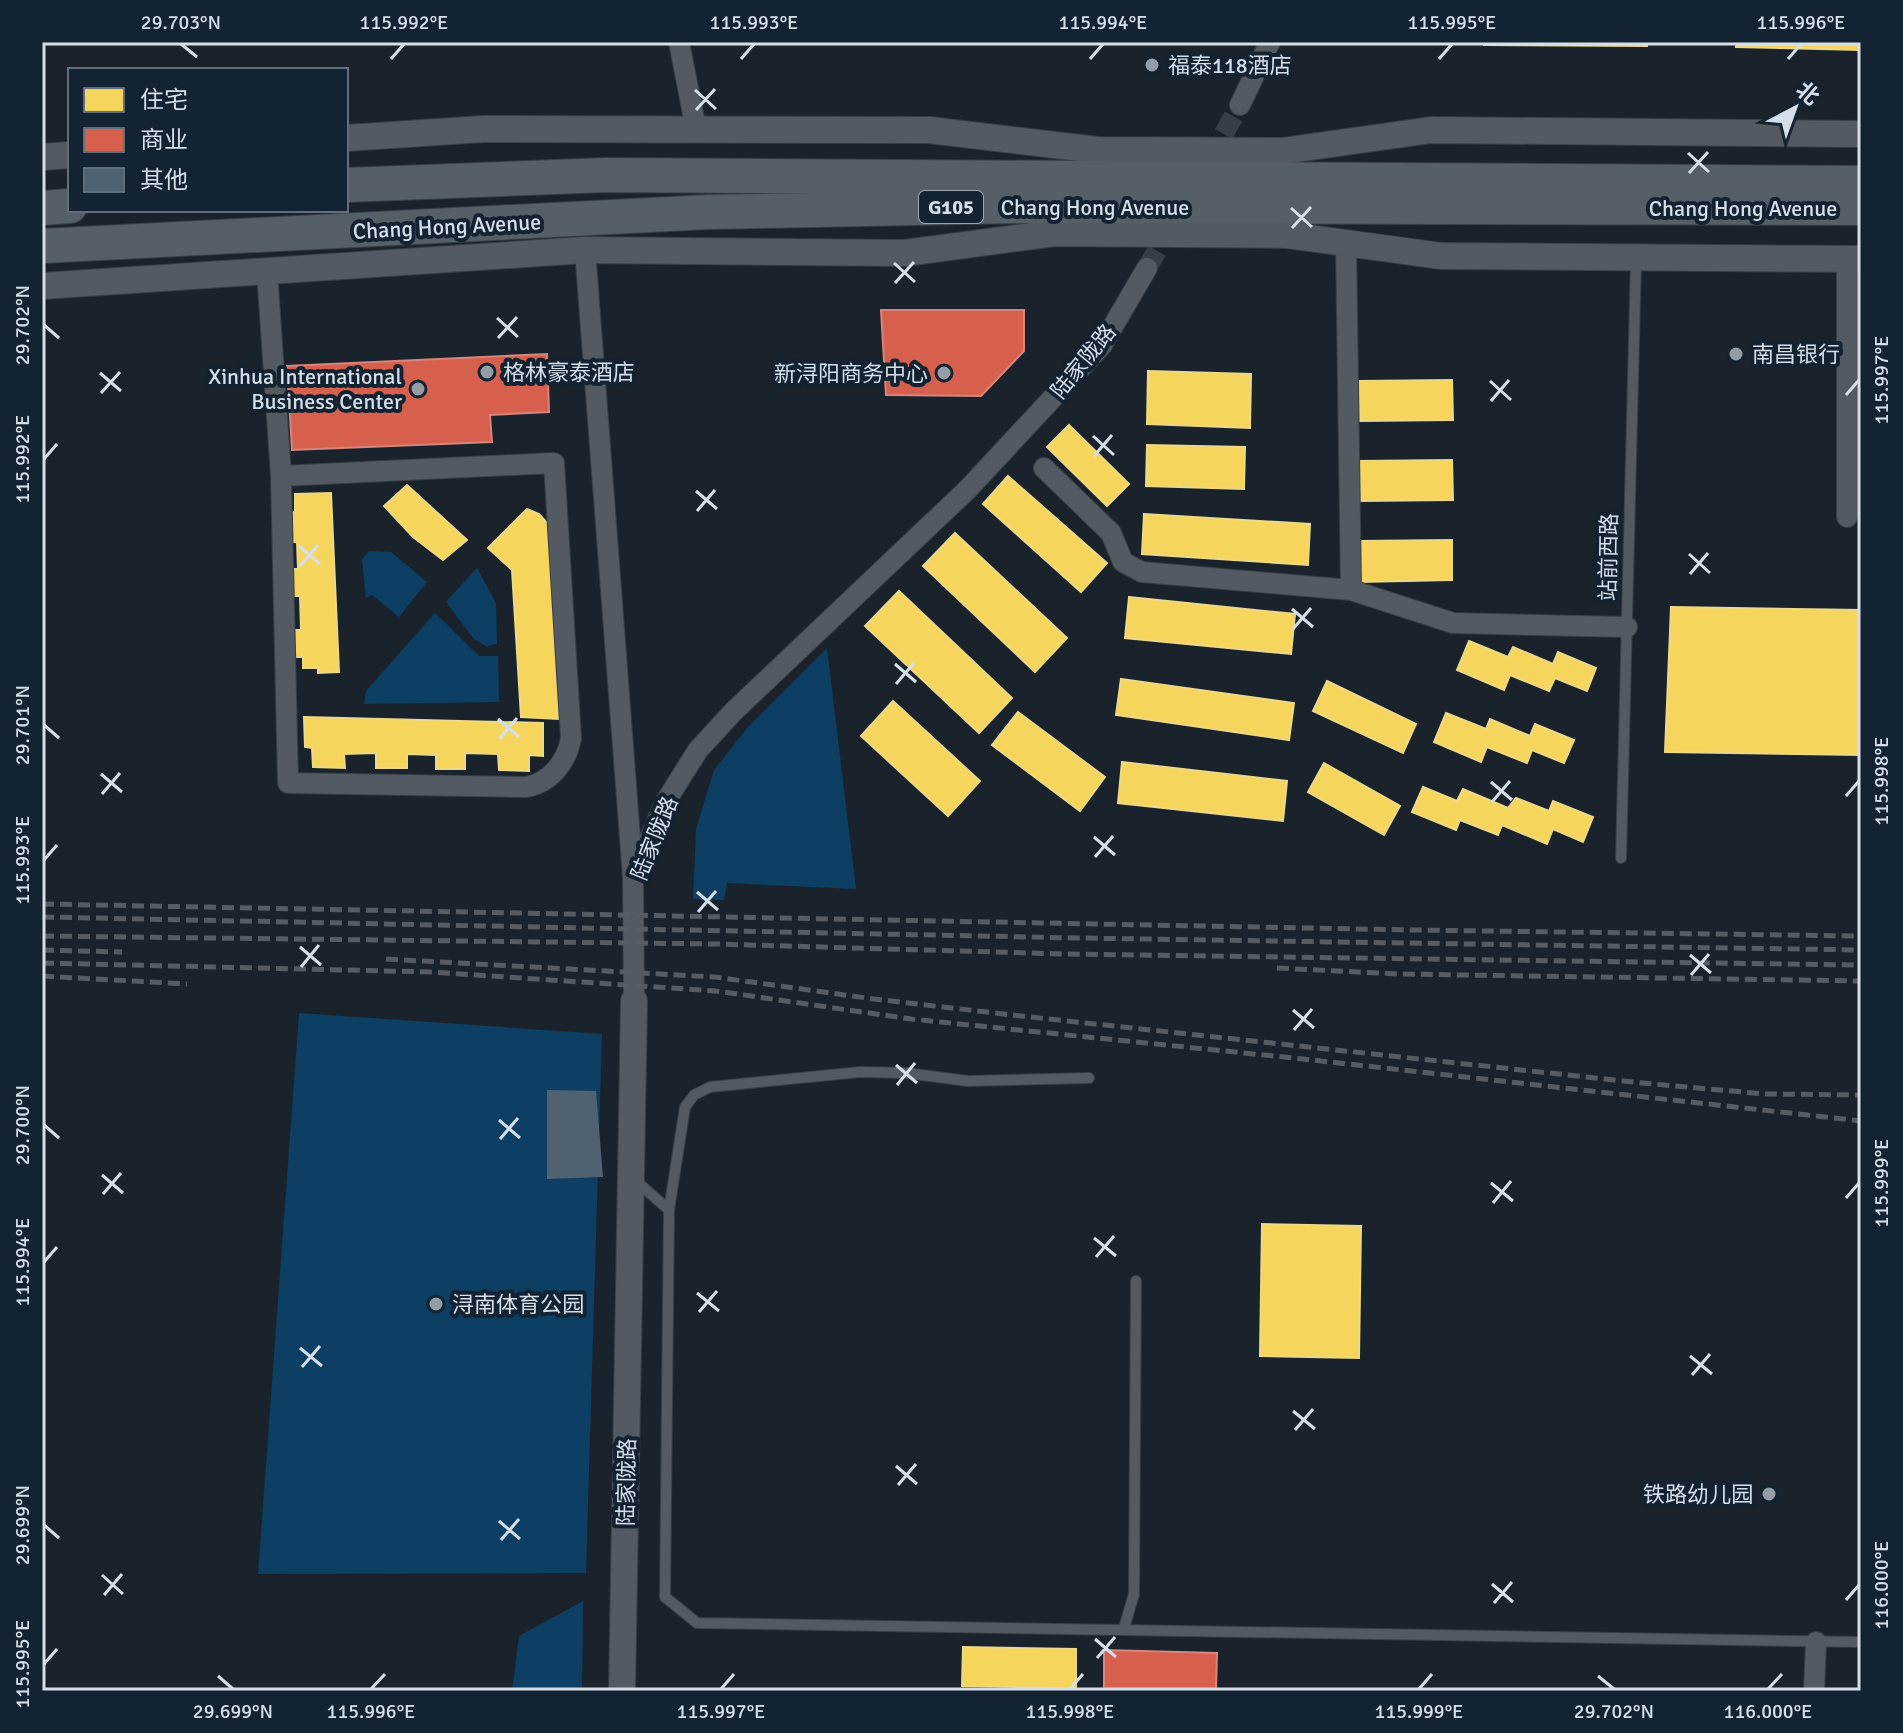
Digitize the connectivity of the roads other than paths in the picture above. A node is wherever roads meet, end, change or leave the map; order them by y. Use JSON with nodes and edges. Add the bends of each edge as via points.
{"nodes":[{"id":1,"x":679,"y":42,"type":"edge"},
{"id":2,"x":1270,"y":42,"type":"edge"},
{"id":3,"x":1240,"y":105,"type":"tunnel mouth"},
{"id":4,"x":696,"y":129,"type":"junction"},
{"id":5,"x":1861,"y":134,"type":"edge"},
{"id":6,"x":348,"y":138,"type":"edge"},
{"id":7,"x":68,"y":155,"type":"edge"},
{"id":8,"x":42,"y":157,"type":"edge"},
{"id":9,"x":1861,"y":183,"type":"edge"},
{"id":10,"x":348,"y":185,"type":"edge"},
{"id":11,"x":68,"y":206,"type":"edge"},
{"id":12,"x":42,"y":208,"type":"edge"},
{"id":13,"x":1861,"y":208,"type":"edge"},
{"id":14,"x":1346,"y":244,"type":"junction"},
{"id":15,"x":42,"y":246,"type":"edge"},
{"id":16,"x":585,"y":250,"type":"junction"},
{"id":17,"x":1636,"y":257,"type":"junction"},
{"id":18,"x":1854,"y":259,"type":"edge"},
{"id":19,"x":1147,"y":268,"type":"tunnel mouth"},
{"id":20,"x":267,"y":271,"type":"junction"},
{"id":21,"x":42,"y":286,"type":"edge"},
{"id":22,"x":1044,"y":468,"type":"dead end"},
{"id":23,"x":281,"y":476,"type":"junction"},
{"id":24,"x":1847,"y":517,"type":"dead end"},
{"id":25,"x":1351,"y":590,"type":"junction"},
{"id":26,"x":1627,"y":627,"type":"junction"},
{"id":27,"x":1621,"y":858,"type":"dead end"},
{"id":28,"x":633,"y":877,"type":"junction"},
{"id":29,"x":634,"y":1001,"type":"joint"},
{"id":30,"x":1089,"y":1078,"type":"dead end"},
{"id":31,"x":631,"y":1176,"type":"junction"},
{"id":32,"x":669,"y":1210,"type":"junction"},
{"id":33,"x":1136,"y":1281,"type":"dead end"},
{"id":34,"x":1124,"y":1628,"type":"junction"},
{"id":35,"x":1816,"y":1642,"type":"junction"},
{"id":36,"x":1861,"y":1642,"type":"edge"},
{"id":37,"x":622,"y":1691,"type":"edge"},
{"id":38,"x":1814,"y":1691,"type":"edge"}],
"edges":[{"from":1,"to":4,"type":"street"},
{"from":2,"to":3,"type":"street"},
{"from":4,"to":5,"type":"street","via":[[929,130],[1097,150],[1266,151],[1431,130]]},
{"from":4,"to":6,"type":"street","via":[[483,129]]},
{"from":7,"to":8,"type":"street"},
{"from":9,"to":10,"type":"highway","name":"Chang Hong Avenue","number":"G105","via":[[606,175]]},
{"from":11,"to":12,"type":"highway"},
{"from":13,"to":15,"type":"highway","name":"Chang Hong Avenue","number":"G105","via":[[1023,206],[725,212]]},
{"from":14,"to":16,"type":"street","via":[[1287,235],[1055,233],[905,253]]},
{"from":14,"to":17,"type":"street","via":[[1441,256]]},
{"from":14,"to":25,"type":"street"},
{"from":16,"to":20,"type":"street"},
{"from":16,"to":28,"type":"street"},
{"from":17,"to":18,"type":"street"},
{"from":17,"to":26,"type":"lane","name":"站前西路"},
{"from":18,"to":24,"type":"street"},
{"from":19,"to":28,"type":"street","name":"陆家陇路","via":[[1102,345],[968,489],[698,750],[666,801]]},
{"from":20,"to":21,"type":"street"},
{"from":20,"to":23,"type":"street"},
{"from":22,"to":25,"type":"street","via":[[1111,533],[1123,562],[1142,572]]},
{"from":23,"to":23,"type":"street","via":[[288,783],[526,787],[549,777],[571,738],[554,463]]},
{"from":25,"to":26,"type":"street","via":[[1453,623]]},
{"from":26,"to":27,"type":"lane","name":"站前西路"},
{"from":28,"to":29,"type":"street","name":"陆家陇路"},
{"from":29,"to":31,"type":"street","name":"陆家陇路"},
{"from":30,"to":32,"type":"lane","via":[[968,1081],[860,1072],[710,1087],[685,1107]]},
{"from":31,"to":32,"type":"lane"},
{"from":31,"to":37,"type":"street","name":"陆家陇路"},
{"from":32,"to":34,"type":"lane","via":[[665,1597],[697,1623]]},
{"from":33,"to":34,"type":"lane","via":[[1134,1594]]},
{"from":34,"to":35,"type":"lane"},
{"from":35,"to":36,"type":"lane"},
{"from":35,"to":38,"type":"street"}]}
